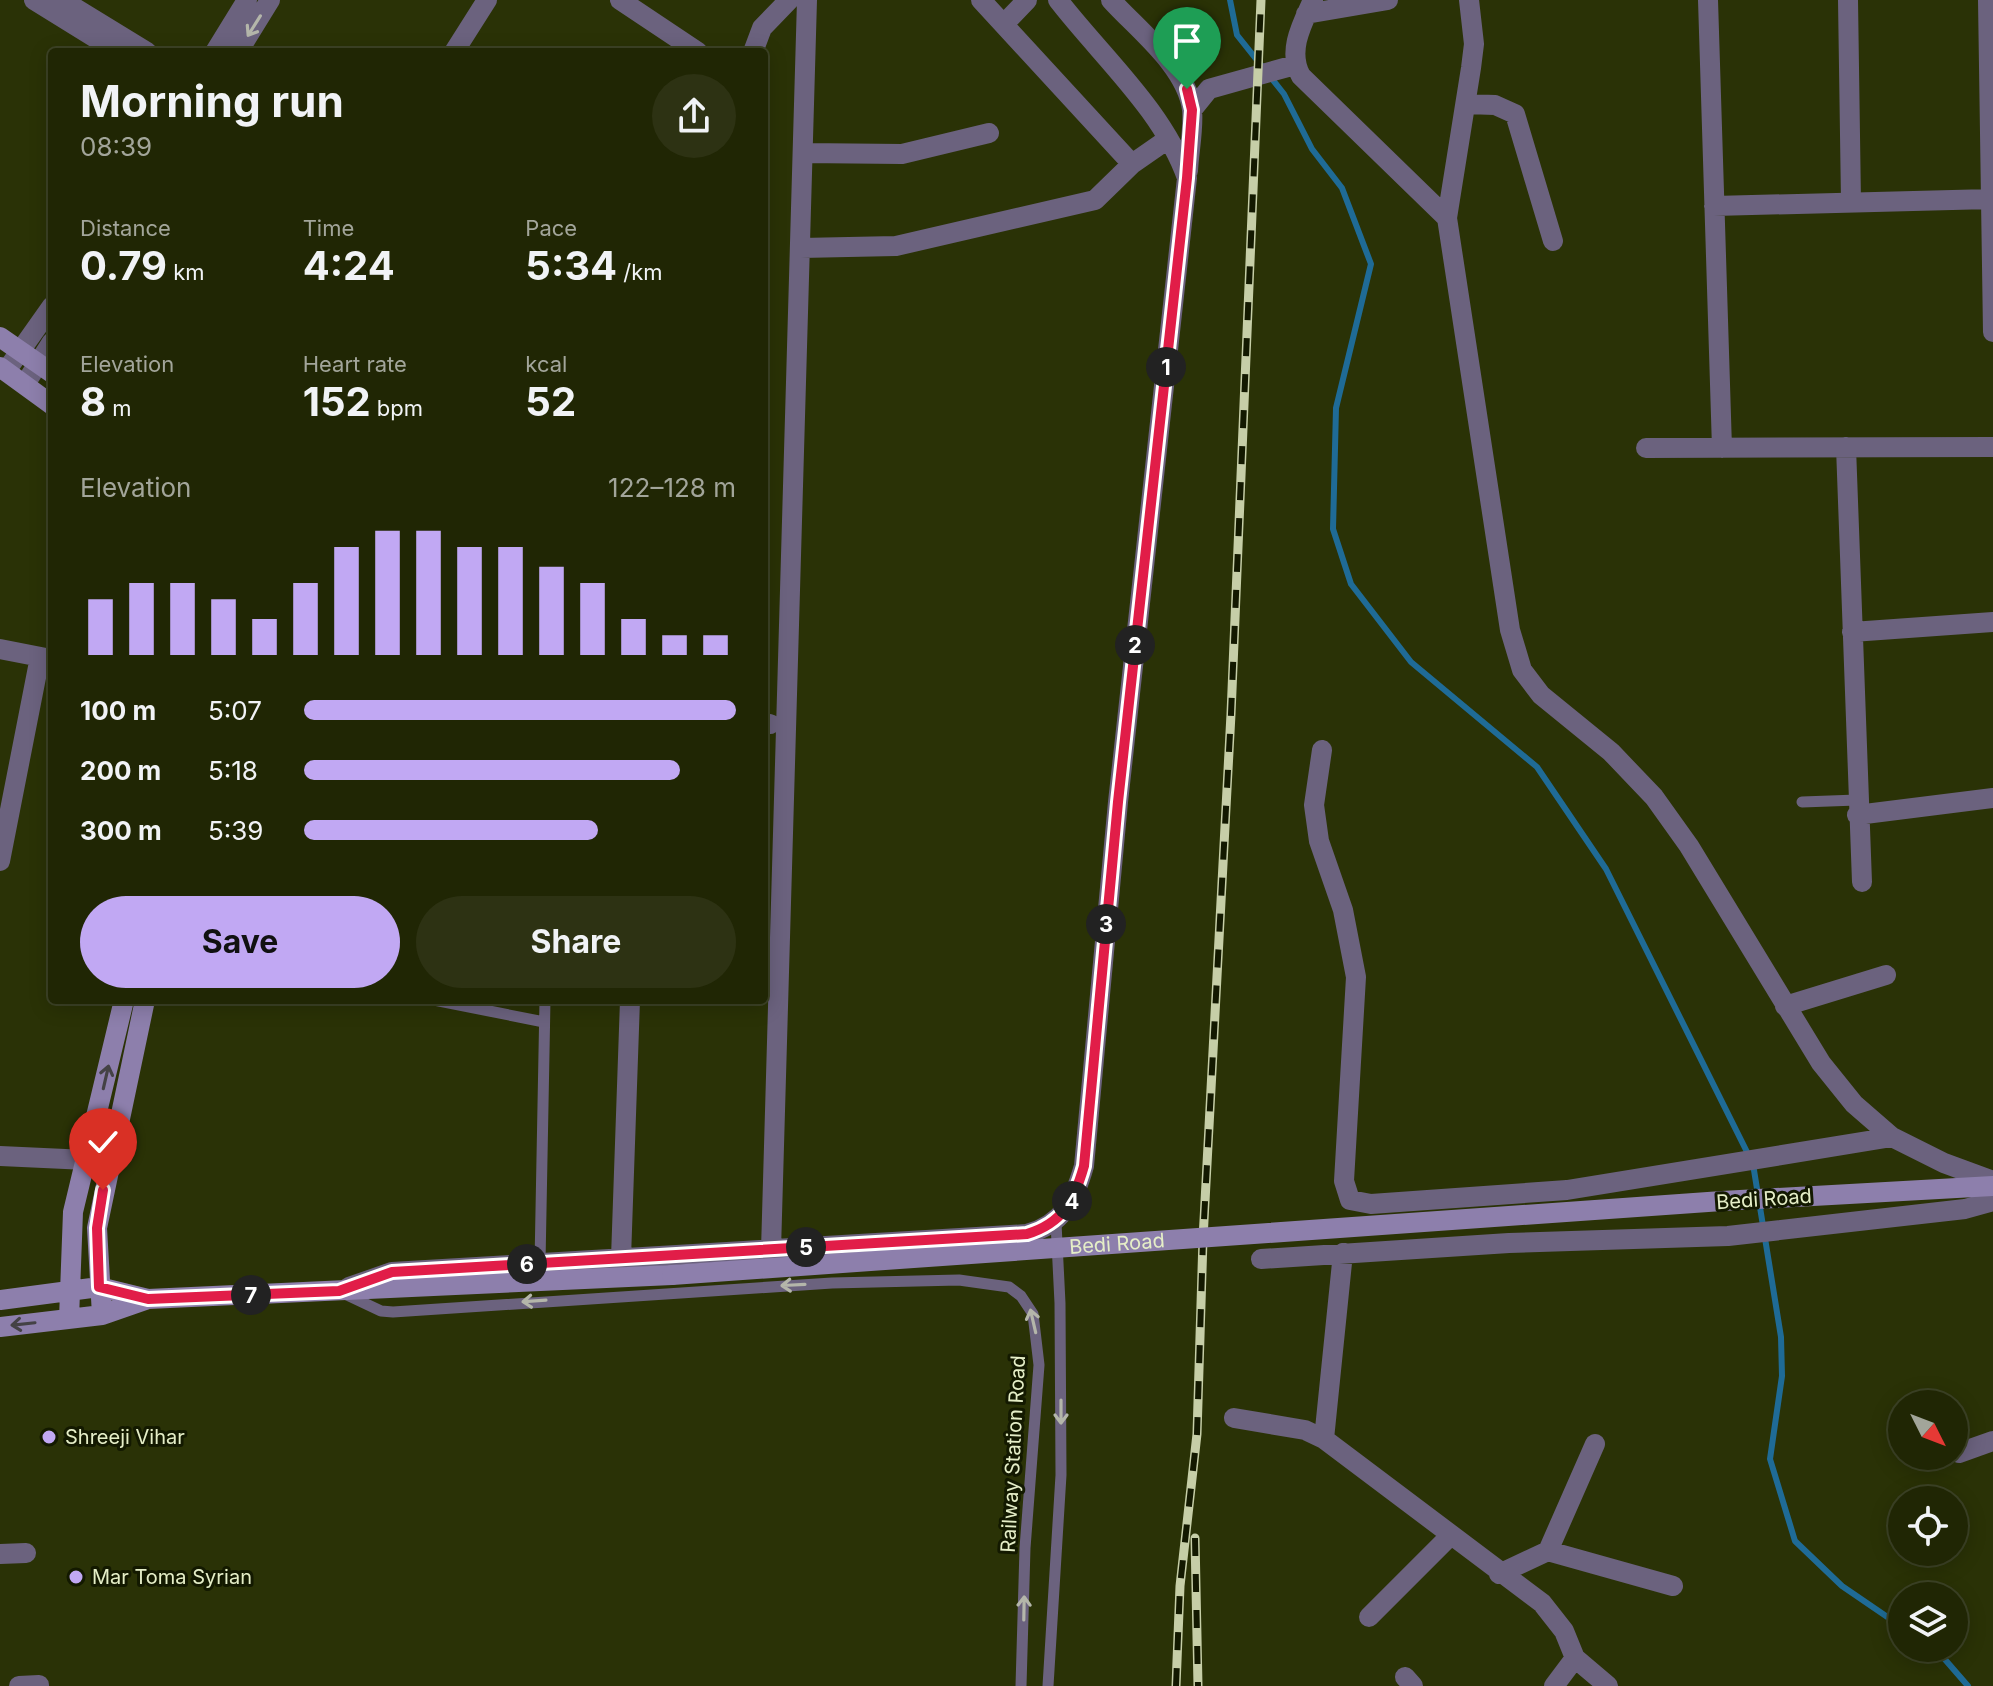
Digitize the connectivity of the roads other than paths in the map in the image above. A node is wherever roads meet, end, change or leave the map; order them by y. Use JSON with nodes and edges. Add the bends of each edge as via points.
{"nodes":[{"id":1,"x":34,"y":0,"type":"edge"},
{"id":2,"x":247,"y":0,"type":"edge"},
{"id":3,"x":270,"y":0,"type":"edge"},
{"id":4,"x":487,"y":0,"type":"edge"},
{"id":5,"x":620,"y":0,"type":"edge"},
{"id":6,"x":789,"y":0,"type":"edge"},
{"id":7,"x":807,"y":0,"type":"edge"},
{"id":8,"x":981,"y":0,"type":"edge"},
{"id":9,"x":1027,"y":0,"type":"edge"},
{"id":10,"x":1058,"y":0,"type":"edge"},
{"id":11,"x":1111,"y":0,"type":"edge"},
{"id":12,"x":1388,"y":0,"type":"edge"},
{"id":13,"x":1469,"y":0,"type":"edge"},
{"id":14,"x":1708,"y":0,"type":"edge"},
{"id":15,"x":1848,"y":0,"type":"edge"},
{"id":16,"x":1988,"y":0,"type":"edge"},
{"id":17,"x":63,"y":4,"type":"edge"},
{"id":18,"x":1310,"y":7,"type":"edge"},
{"id":19,"x":1004,"y":24,"type":"junction"},
{"id":20,"x":113,"y":48,"type":"edge"},
{"id":21,"x":140,"y":48,"type":"edge"},
{"id":22,"x":217,"y":48,"type":"edge"},
{"id":23,"x":240,"y":48,"type":"edge"},
{"id":24,"x":457,"y":48,"type":"edge"},
{"id":25,"x":692,"y":48,"type":"edge"},
{"id":26,"x":754,"y":48,"type":"edge"},
{"id":27,"x":1295,"y":65,"type":"junction"},
{"id":28,"x":1466,"y":104,"type":"junction"},
{"id":29,"x":1192,"y":110,"type":"junction"},
{"id":30,"x":1992,"y":124,"type":"edge"},
{"id":31,"x":989,"y":133,"type":"dead end"},
{"id":32,"x":1168,"y":139,"type":"junction"},
{"id":33,"x":803,"y":153,"type":"junction"},
{"id":34,"x":1132,"y":164,"type":"junction"},
{"id":35,"x":1187,"y":178,"type":"junction"},
{"id":36,"x":1991,"y":199,"type":"edge"},
{"id":37,"x":1851,"y":202,"type":"junction"},
{"id":38,"x":1714,"y":206,"type":"junction"},
{"id":39,"x":1447,"y":218,"type":"junction"},
{"id":40,"x":1553,"y":241,"type":"dead end"},
{"id":41,"x":801,"y":248,"type":"junction"},
{"id":42,"x":48,"y":321,"type":"edge"},
{"id":43,"x":1993,"y":332,"type":"edge"},
{"id":44,"x":0,"y":337,"type":"edge"},
{"id":45,"x":37,"y":363,"type":"edge"},
{"id":46,"x":3,"y":369,"type":"edge"},
{"id":47,"x":25,"y":384,"type":"junction"},
{"id":48,"x":48,"y":402,"type":"edge"},
{"id":49,"x":1846,"y":447,"type":"junction"},
{"id":50,"x":1993,"y":447,"type":"edge"},
{"id":51,"x":1646,"y":448,"type":"dead end"},
{"id":52,"x":1722,"y":448,"type":"junction"},
{"id":53,"x":1993,"y":622,"type":"edge"},
{"id":54,"x":1852,"y":632,"type":"junction"},
{"id":55,"x":0,"y":649,"type":"edge"},
{"id":56,"x":46,"y":658,"type":"edge"},
{"id":57,"x":1322,"y":750,"type":"dead end"},
{"id":58,"x":6,"y":792,"type":"edge"},
{"id":59,"x":1993,"y":798,"type":"edge"},
{"id":60,"x":1802,"y":802,"type":"dead end"},
{"id":61,"x":1857,"y":808,"type":"junction"},
{"id":62,"x":0,"y":861,"type":"edge"},
{"id":63,"x":1862,"y":882,"type":"dead end"},
{"id":64,"x":1886,"y":975,"type":"dead end"},
{"id":65,"x":123,"y":1004,"type":"edge"},
{"id":66,"x":144,"y":1004,"type":"edge"},
{"id":67,"x":454,"y":1004,"type":"edge"},
{"id":68,"x":545,"y":1004,"type":"edge"},
{"id":69,"x":630,"y":1004,"type":"edge"},
{"id":70,"x":1785,"y":1006,"type":"junction"},
{"id":71,"x":544,"y":1022,"type":"junction"},
{"id":72,"x":1892,"y":1137,"type":"junction"},
{"id":73,"x":0,"y":1156,"type":"edge"},
{"id":74,"x":87,"y":1160,"type":"junction"},
{"id":75,"x":1987,"y":1185,"type":"edge"},
{"id":76,"x":1993,"y":1201,"type":"edge"},
{"id":77,"x":1056,"y":1223,"type":"junction"},
{"id":78,"x":771,"y":1250,"type":"junction"},
{"id":79,"x":1343,"y":1253,"type":"junction"},
{"id":80,"x":621,"y":1258,"type":"junction"},
{"id":81,"x":1261,"y":1259,"type":"dead end"},
{"id":82,"x":540,"y":1263,"type":"junction"},
{"id":83,"x":99,"y":1287,"type":"junction"},
{"id":84,"x":339,"y":1291,"type":"junction"},
{"id":85,"x":69,"y":1292,"type":"junction"},
{"id":86,"x":148,"y":1299,"type":"junction"},
{"id":87,"x":0,"y":1300,"type":"edge"},
{"id":88,"x":102,"y":1315,"type":"junction"},
{"id":89,"x":69,"y":1319,"type":"junction"},
{"id":90,"x":0,"y":1327,"type":"edge"},
{"id":91,"x":1234,"y":1418,"type":"dead end"},
{"id":92,"x":1324,"y":1439,"type":"junction"},
{"id":93,"x":1993,"y":1441,"type":"edge"},
{"id":94,"x":1595,"y":1444,"type":"dead end"},
{"id":95,"x":1968,"y":1450,"type":"edge"},
{"id":96,"x":1450,"y":1536,"type":"junction"},
{"id":97,"x":1548,"y":1551,"type":"junction"},
{"id":98,"x":26,"y":1553,"type":"dead end"},
{"id":99,"x":0,"y":1554,"type":"edge"},
{"id":100,"x":1499,"y":1574,"type":"junction"},
{"id":101,"x":1673,"y":1586,"type":"dead end"},
{"id":102,"x":1369,"y":1617,"type":"dead end"},
{"id":103,"x":1575,"y":1658,"type":"junction"},
{"id":104,"x":39,"y":1685,"type":"edge"},
{"id":105,"x":19,"y":1686,"type":"edge"},
{"id":106,"x":1021,"y":1686,"type":"edge"},
{"id":107,"x":1048,"y":1686,"type":"edge"},
{"id":108,"x":1554,"y":1686,"type":"edge"},
{"id":109,"x":1608,"y":1686,"type":"edge"}],
"edges":[{"from":1,"to":17,"type":"street"},
{"from":2,"to":22,"type":"street"},
{"from":3,"to":23,"type":"street","one_way":true},
{"from":4,"to":24,"type":"street"},
{"from":5,"to":25,"type":"street"},
{"from":6,"to":26,"type":"street","via":[[762,28]]},
{"from":7,"to":33,"type":"street"},
{"from":8,"to":19,"type":"street"},
{"from":9,"to":19,"type":"street"},
{"from":10,"to":32,"type":"street"},
{"from":11,"to":29,"type":"street","via":[[1177,72]]},
{"from":12,"to":18,"type":"street"},
{"from":13,"to":28,"type":"street","via":[[1474,44]]},
{"from":14,"to":38,"type":"street"},
{"from":15,"to":37,"type":"street"},
{"from":16,"to":30,"type":"street"},
{"from":17,"to":20,"type":"street"},
{"from":17,"to":21,"type":"street"},
{"from":18,"to":27,"type":"street","via":[[1294,50]]},
{"from":19,"to":34,"type":"street"},
{"from":27,"to":29,"type":"street","via":[[1209,89]]},
{"from":27,"to":39,"type":"street","via":[[1313,89]]},
{"from":28,"to":39,"type":"street"},
{"from":28,"to":40,"type":"street","via":[[1495,105],[1515,114]]},
{"from":29,"to":35,"type":"street"},
{"from":30,"to":36,"type":"street"},
{"from":31,"to":33,"type":"street","via":[[902,154]]},
{"from":32,"to":34,"type":"street"},
{"from":32,"to":35,"type":"street"},
{"from":33,"to":41,"type":"street"},
{"from":34,"to":41,"type":"street","via":[[1095,200],[896,246]]},
{"from":35,"to":77,"type":"street","via":[[1084,1166],[1076,1193]]},
{"from":36,"to":37,"type":"street"},
{"from":36,"to":43,"type":"street"},
{"from":37,"to":38,"type":"street"},
{"from":38,"to":52,"type":"street"},
{"from":39,"to":70,"type":"street","via":[[1510,630],[1522,670],[1541,695],[1611,752],[1654,797]]},
{"from":41,"to":78,"type":"street"},
{"from":42,"to":45,"type":"street"},
{"from":44,"to":45,"type":"main road"},
{"from":45,"to":46,"type":"street"},
{"from":45,"to":47,"type":"street"},
{"from":46,"to":47,"type":"main road"},
{"from":47,"to":48,"type":"main road"},
{"from":49,"to":50,"type":"street"},
{"from":49,"to":52,"type":"street"},
{"from":49,"to":54,"type":"street"},
{"from":51,"to":52,"type":"street"},
{"from":53,"to":54,"type":"street"},
{"from":54,"to":61,"type":"street"},
{"from":55,"to":56,"type":"street"},
{"from":56,"to":58,"type":"street"},
{"from":57,"to":72,"type":"street","via":[[1314,805],[1319,841],[1347,924],[1356,977],[1344,1181],[1350,1200],[1371,1204],[1567,1190]]},
{"from":58,"to":62,"type":"street"},
{"from":59,"to":61,"type":"street"},
{"from":60,"to":61,"type":"lane"},
{"from":61,"to":63,"type":"street"},
{"from":64,"to":70,"type":"street"},
{"from":74,"to":65,"type":"main road","one_way":true},
{"from":66,"to":83,"type":"main road","via":[[97,1228]]},
{"from":67,"to":71,"type":"lane"},
{"from":68,"to":71,"type":"lane"},
{"from":69,"to":80,"type":"street"},
{"from":70,"to":72,"type":"street","via":[[1854,1104]]},
{"from":71,"to":82,"type":"lane"},
{"from":72,"to":75,"type":"street"},
{"from":73,"to":74,"type":"street"},
{"from":74,"to":85,"type":"main road","via":[[73,1212]]},
{"from":75,"to":84,"type":"main road","name":"Bedi Road","bridge":true,"via":[[700,1273]]},
{"from":76,"to":79,"type":"street","via":[[1965,1209],[1728,1236]]},
{"from":77,"to":78,"type":"street","via":[[1027,1234]]},
{"from":77,"to":107,"type":"lane","one_way":true,"via":[[1061,1475]]},
{"from":78,"to":80,"type":"street"},
{"from":79,"to":81,"type":"street"},
{"from":79,"to":92,"type":"street"},
{"from":80,"to":82,"type":"street"},
{"from":82,"to":84,"type":"street","via":[[392,1272]]},
{"from":83,"to":85,"type":"main road"},
{"from":83,"to":86,"type":"main road","name":"Bedi Road"},
{"from":83,"to":88,"type":"main road"},
{"from":84,"to":86,"type":"main road","name":"Bedi Road"},
{"from":106,"to":84,"type":"lane","name":"Railway Station Road","one_way":true,"via":[[1039,1365],[1033,1314],[1009,1287],[959,1280],[832,1283],[393,1312]]},
{"from":85,"to":87,"type":"main road"},
{"from":85,"to":89,"type":"main road"},
{"from":86,"to":88,"type":"main road"},
{"from":88,"to":89,"type":"main road"},
{"from":89,"to":90,"type":"main road","one_way":true},
{"from":91,"to":92,"type":"street","via":[[1305,1430]]},
{"from":92,"to":96,"type":"street"},
{"from":93,"to":95,"type":"street"},
{"from":94,"to":97,"type":"street"},
{"from":96,"to":100,"type":"street"},
{"from":96,"to":102,"type":"street"},
{"from":97,"to":100,"type":"street"},
{"from":97,"to":101,"type":"street"},
{"from":98,"to":99,"type":"street"},
{"from":100,"to":103,"type":"street","via":[[1542,1603],[1564,1631]]},
{"from":103,"to":108,"type":"street"},
{"from":103,"to":109,"type":"street"},
{"from":104,"to":105,"type":"street"}]}
